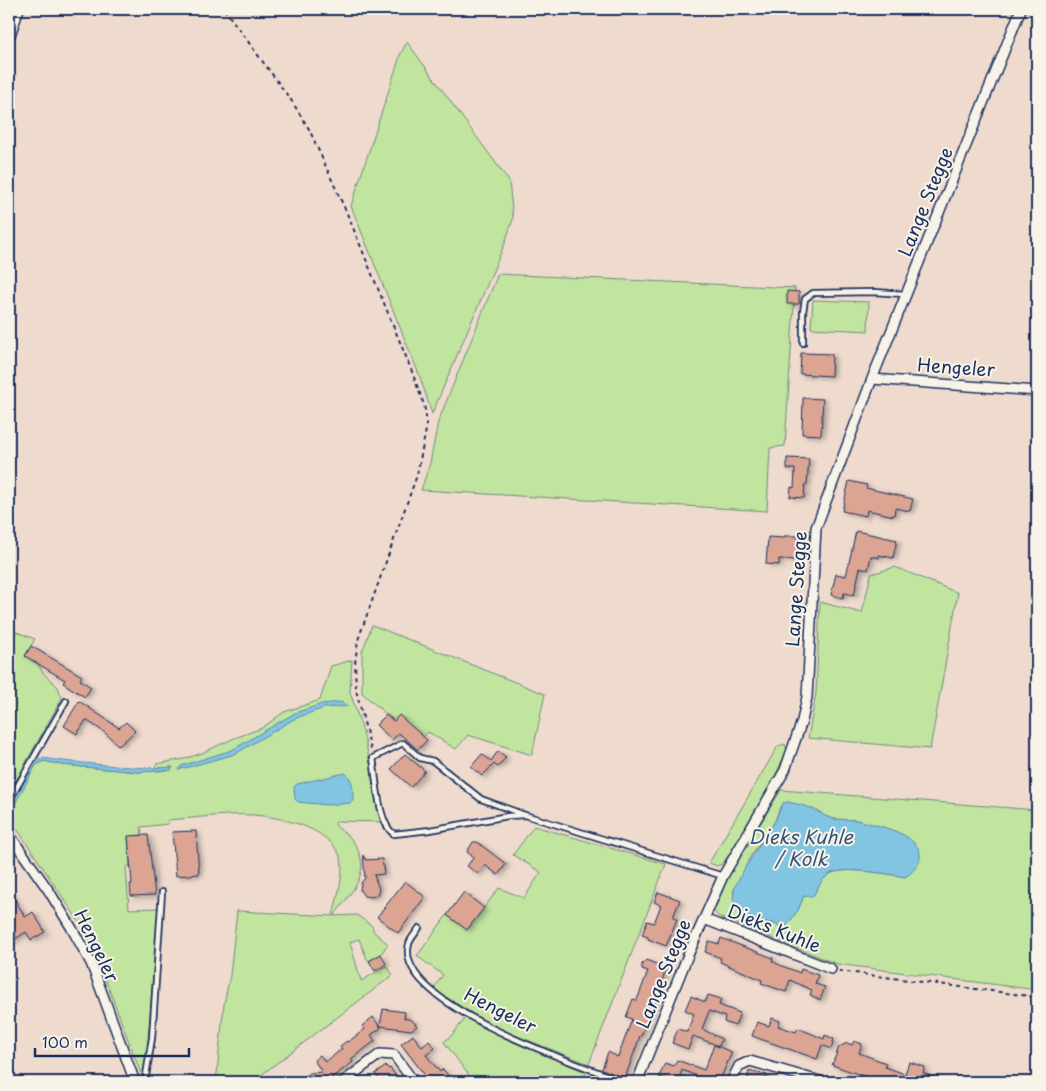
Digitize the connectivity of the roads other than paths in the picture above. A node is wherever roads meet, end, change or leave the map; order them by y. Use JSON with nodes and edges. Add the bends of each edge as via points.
{"nodes":[{"id":1,"x":19,"y":9,"type":"edge"},
{"id":2,"x":1021,"y":9,"type":"edge"},
{"id":3,"x":9,"y":38,"type":"edge"},
{"id":4,"x":907,"y":294,"type":"junction"},
{"id":5,"x":803,"y":343,"type":"dead end"},
{"id":6,"x":872,"y":379,"type":"junction"},
{"id":7,"x":1037,"y":390,"type":"edge"},
{"id":8,"x":66,"y":701,"type":"dead end"},
{"id":9,"x":9,"y":801,"type":"edge"},
{"id":10,"x":525,"y":815,"type":"junction"},
{"id":11,"x":9,"y":834,"type":"edge"},
{"id":12,"x":723,"y":876,"type":"junction"},
{"id":13,"x":162,"y":892,"type":"dead end"},
{"id":14,"x":704,"y":918,"type":"junction"},
{"id":15,"x":419,"y":928,"type":"dead end"},
{"id":16,"x":831,"y":969,"type":"road end"},
{"id":17,"x":135,"y":1082,"type":"edge"},
{"id":18,"x":145,"y":1082,"type":"edge"},
{"id":19,"x":343,"y":1082,"type":"edge"},
{"id":20,"x":414,"y":1082,"type":"edge"},
{"id":21,"x":625,"y":1082,"type":"edge"},
{"id":22,"x":637,"y":1082,"type":"edge"},
{"id":23,"x":730,"y":1082,"type":"edge"},
{"id":24,"x":823,"y":1082,"type":"edge"}],
"edges":[{"from":1,"to":3,"type":"street"},
{"from":2,"to":4,"type":"street","name":"Lange Stegge"},
{"from":4,"to":5,"type":"lane","via":[[813,293],[805,299]]},
{"from":4,"to":6,"type":"street","name":"Lange Stegge"},
{"from":6,"to":7,"type":"street","name":"Hengeler"},
{"from":6,"to":12,"type":"street","name":"Lange Stegge","via":[[816,528],[802,721],[784,770]]},
{"from":8,"to":9,"type":"lane"},
{"from":10,"to":10,"type":"lane","via":[[394,834],[386,825],[378,796],[374,758],[403,743],[481,799]]},
{"from":10,"to":12,"type":"lane"},
{"from":11,"to":17,"type":"street","name":"Hengeler","via":[[49,891],[91,963]]},
{"from":12,"to":14,"type":"street","name":"Lange Stegge"},
{"from":13,"to":18,"type":"lane","via":[[152,1038]]},
{"from":14,"to":16,"type":"street","name":"Dieks Kuhle"},
{"from":14,"to":22,"type":"street","name":"Lange Stegge"},
{"from":15,"to":21,"type":"lane","name":"Hengeler","via":[[409,943],[408,957],[419,979],[434,994],[504,1035]]},
{"from":19,"to":20,"type":"street","via":[[380,1054],[394,1055]]},
{"from":23,"to":24,"type":"street","via":[[739,1066],[750,1061]]}]}
